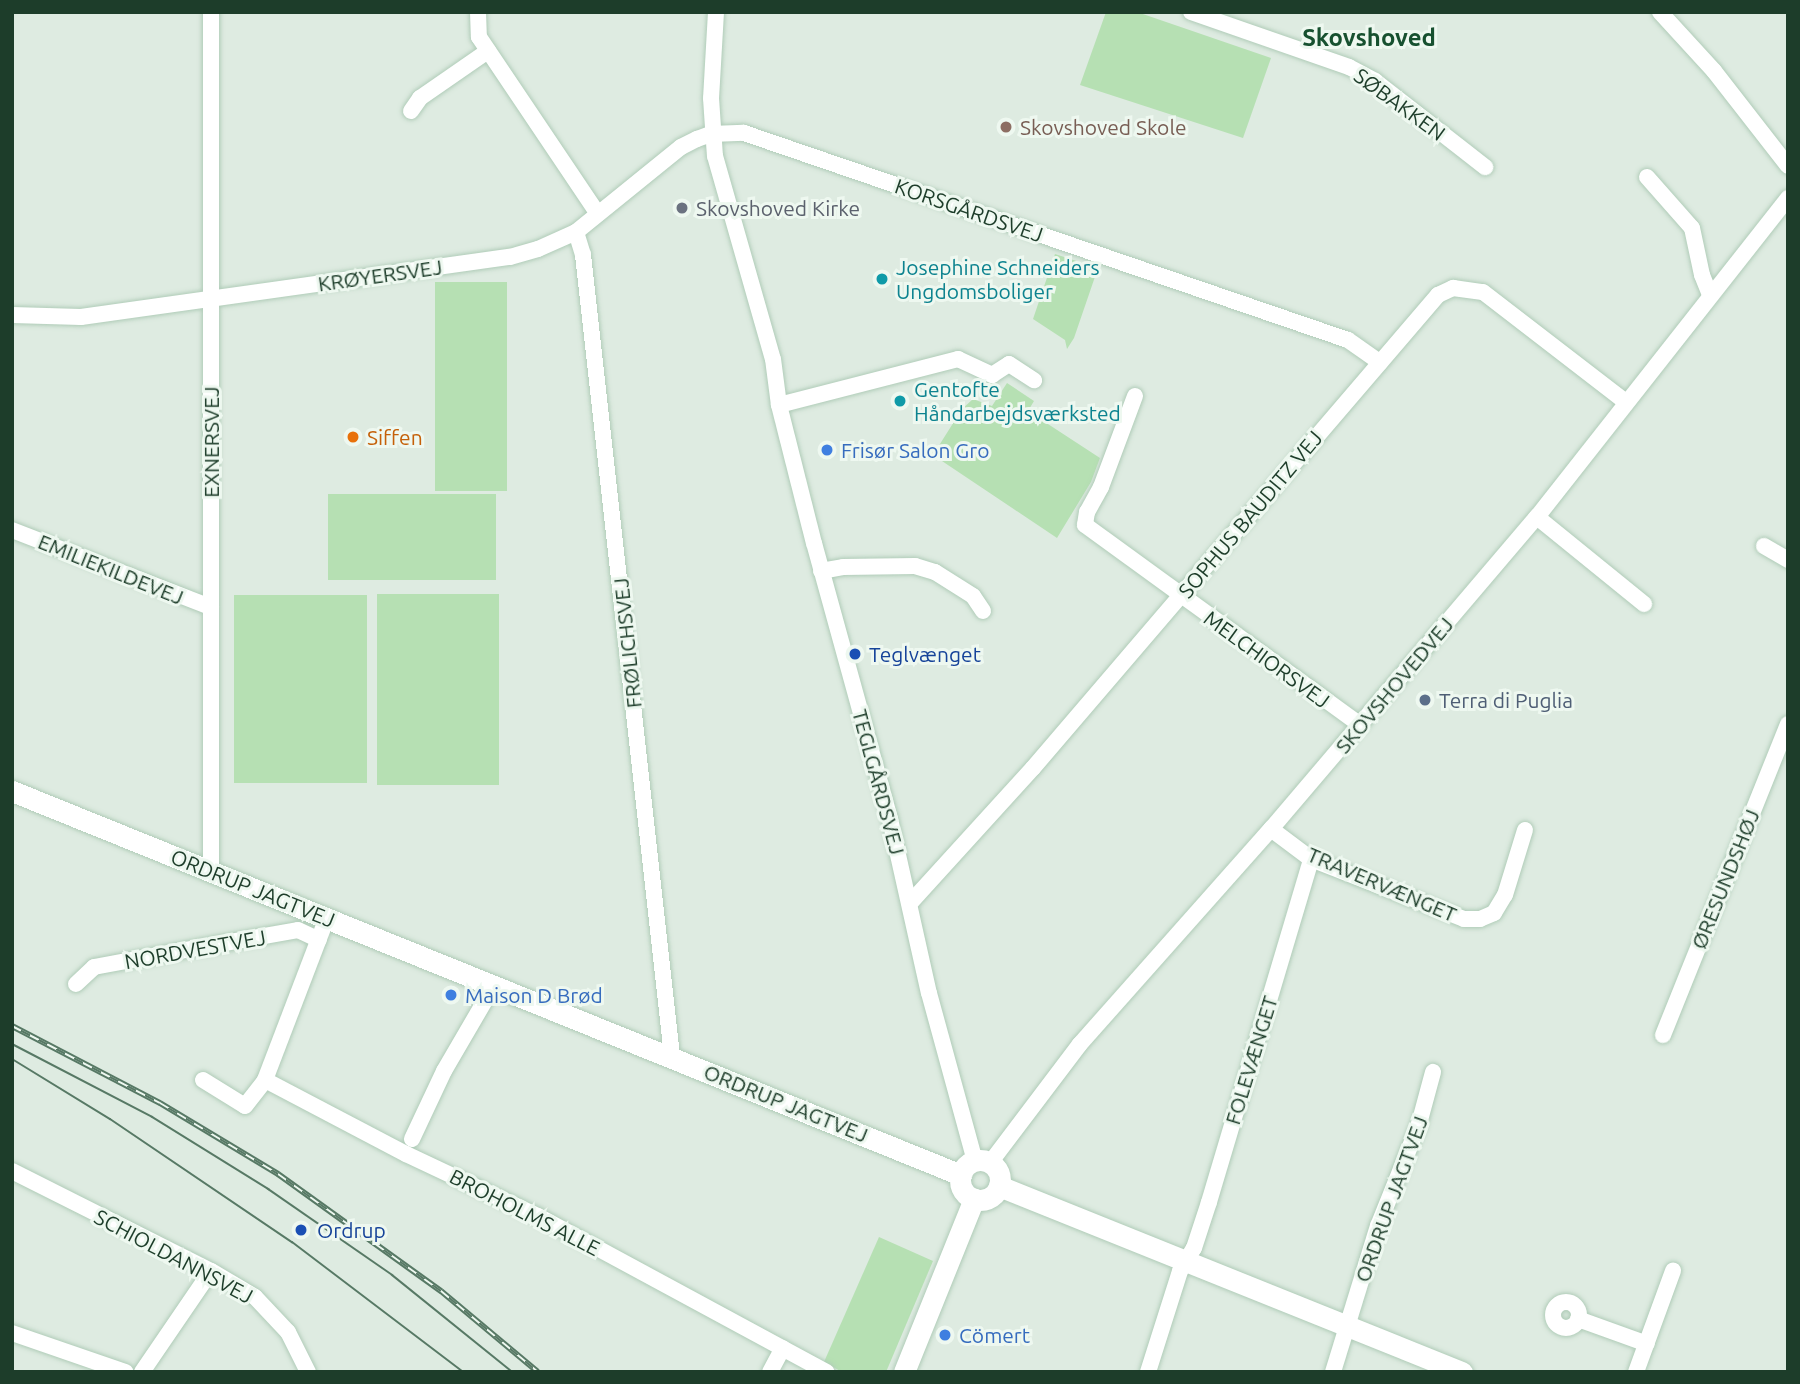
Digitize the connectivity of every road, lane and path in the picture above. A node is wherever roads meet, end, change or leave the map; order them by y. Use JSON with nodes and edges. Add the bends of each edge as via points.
{"nodes":[{"id":1,"x":211,"y":12,"type":"edge"},
{"id":2,"x":478,"y":12,"type":"edge"},
{"id":3,"x":716,"y":12,"type":"edge"},
{"id":4,"x":1191,"y":12,"type":"edge"},
{"id":5,"x":1660,"y":12,"type":"edge"},
{"id":6,"x":488,"y":51,"type":"junction"},
{"id":7,"x":411,"y":111,"type":"dead end"},
{"id":8,"x":711,"y":134,"type":"junction"},
{"id":9,"x":1788,"y":166,"type":"edge"},
{"id":10,"x":1485,"y":167,"type":"dead end"},
{"id":11,"x":1647,"y":177,"type":"dead end"},
{"id":12,"x":1788,"y":198,"type":"edge"},
{"id":13,"x":598,"y":214,"type":"junction"},
{"id":14,"x":576,"y":232,"type":"junction"},
{"id":15,"x":1710,"y":295,"type":"junction"},
{"id":16,"x":211,"y":299,"type":"junction"},
{"id":17,"x":12,"y":315,"type":"edge"},
{"id":18,"x":1380,"y":362,"type":"junction"},
{"id":19,"x":1034,"y":380,"type":"dead end"},
{"id":20,"x":1135,"y":396,"type":"dead end"},
{"id":21,"x":1626,"y":402,"type":"junction"},
{"id":22,"x":779,"y":405,"type":"junction"},
{"id":23,"x":1537,"y":517,"type":"junction"},
{"id":24,"x":12,"y":530,"type":"edge"},
{"id":25,"x":1764,"y":546,"type":"dead end"},
{"id":26,"x":1788,"y":560,"type":"edge"},
{"id":27,"x":821,"y":571,"type":"junction"},
{"id":28,"x":1180,"y":596,"type":"junction"},
{"id":29,"x":1644,"y":604,"type":"dead end"},
{"id":30,"x":211,"y":607,"type":"junction"},
{"id":31,"x":983,"y":611,"type":"dead end"},
{"id":32,"x":1788,"y":724,"type":"edge"},
{"id":33,"x":1360,"y":726,"type":"junction"},
{"id":34,"x":12,"y":791,"type":"edge"},
{"id":35,"x":1271,"y":829,"type":"junction"},
{"id":36,"x":1525,"y":830,"type":"dead end"},
{"id":37,"x":1311,"y":859,"type":"junction"},
{"id":38,"x":211,"y":871,"type":"junction"},
{"id":39,"x":911,"y":902,"type":"junction"},
{"id":40,"x":327,"y":918,"type":"junction"},
{"id":41,"x":319,"y":940,"type":"junction"},
{"id":42,"x":76,"y":984,"type":"dead end"},
{"id":43,"x":494,"y":985,"type":"junction"},
{"id":44,"x":1664,"y":1035,"type":"dead end"},
{"id":45,"x":671,"y":1056,"type":"junction"},
{"id":46,"x":1433,"y":1072,"type":"dead end"},
{"id":47,"x":203,"y":1080,"type":"dead end"},
{"id":48,"x":265,"y":1080,"type":"junction"},
{"id":49,"x":412,"y":1139,"type":"dead end"},
{"id":50,"x":975,"y":1166,"type":"junction"},
{"id":51,"x":12,"y":1171,"type":"edge"},
{"id":52,"x":999,"y":1186,"type":"junction"},
{"id":53,"x":975,"y":1199,"type":"junction"},
{"id":54,"x":1187,"y":1260,"type":"junction"},
{"id":55,"x":211,"y":1271,"type":"junction"},
{"id":56,"x":1673,"y":1272,"type":"dead end"},
{"id":57,"x":1578,"y":1319,"type":"dead end"},
{"id":58,"x":1348,"y":1325,"type":"junction"},
{"id":59,"x":12,"y":1333,"type":"edge"},
{"id":60,"x":1647,"y":1344,"type":"junction"},
{"id":61,"x":783,"y":1348,"type":"junction"},
{"id":62,"x":125,"y":1372,"type":"edge"},
{"id":63,"x":142,"y":1372,"type":"edge"},
{"id":64,"x":309,"y":1372,"type":"edge"},
{"id":65,"x":770,"y":1372,"type":"edge"},
{"id":66,"x":826,"y":1372,"type":"edge"},
{"id":67,"x":904,"y":1372,"type":"edge"},
{"id":68,"x":1148,"y":1372,"type":"edge"},
{"id":69,"x":1333,"y":1372,"type":"edge"},
{"id":70,"x":1462,"y":1372,"type":"edge"},
{"id":71,"x":1636,"y":1372,"type":"edge"}],
"edges":[{"from":1,"to":16,"type":"street","name":"EXNERSVEJ"},
{"from":2,"to":6,"type":"street","via":[[479,37]]},
{"from":3,"to":8,"type":"street","name":"TEGLGÅRDSVEJ"},
{"from":4,"to":10,"type":"street","name":"SØBAKKEN","via":[[1349,67],[1375,81]]},
{"from":5,"to":9,"type":"street","via":[[1714,71]]},
{"from":6,"to":7,"type":"street","via":[[420,98]]},
{"from":6,"to":13,"type":"street"},
{"from":8,"to":13,"type":"street","name":"KRØYERSVEJ","via":[[681,147]]},
{"from":8,"to":18,"type":"street","name":"KORSGÅRDSVEJ","via":[[744,133],[1348,340]]},
{"from":8,"to":22,"type":"street","name":"TEGLGÅRDSVEJ","via":[[772,359]]},
{"from":11,"to":15,"type":"street","via":[[1692,228]]},
{"from":12,"to":15,"type":"street","name":"SKOVSHOVEDVEJ"},
{"from":13,"to":14,"type":"street","name":"KRØYERSVEJ"},
{"from":14,"to":16,"type":"street","name":"KRØYERSVEJ","via":[[510,257]]},
{"from":14,"to":45,"type":"street","name":"FRØLICHSVEJ","via":[[583,255]]},
{"from":15,"to":21,"type":"street","name":"SKOVSHOVEDVEJ"},
{"from":16,"to":17,"type":"street","name":"KRØYERSVEJ","via":[[81,317]]},
{"from":16,"to":30,"type":"street","name":"EXNERSVEJ"},
{"from":18,"to":21,"type":"street","name":"SOPHUS BAUDITZ VEJ","via":[[1438,295],[1466,288],[1483,292]]},
{"from":18,"to":28,"type":"street","name":"SOPHUS BAUDITZ VEJ"},
{"from":19,"to":22,"type":"street","via":[[1009,364],[992,375],[958,359]]},
{"from":20,"to":28,"type":"street","name":"MELCHIORSVEJ","via":[[1084,525]]},
{"from":21,"to":23,"type":"street","name":"SKOVSHOVEDVEJ"},
{"from":22,"to":27,"type":"street","name":"TEGLGÅRDSVEJ"},
{"from":23,"to":29,"type":"street"},
{"from":23,"to":33,"type":"street","name":"SKOVSHOVEDVEJ"},
{"from":24,"to":30,"type":"street","name":"EMILIEKILDEVEJ"},
{"from":25,"to":26,"type":"street"},
{"from":27,"to":31,"type":"street","via":[[915,566],[936,572],[973,596]]},
{"from":27,"to":39,"type":"street","name":"TEGLGÅRDSVEJ"},
{"from":28,"to":33,"type":"street","name":"MELCHIORSVEJ"},
{"from":28,"to":39,"type":"street","name":"SOPHUS BAUDITZ VEJ"},
{"from":30,"to":38,"type":"street","name":"EXNERSVEJ"},
{"from":32,"to":44,"type":"street","name":"ØRESUNDSHØJ"},
{"from":33,"to":35,"type":"street","name":"SKOVSHOVEDVEJ"},
{"from":34,"to":38,"type":"street","name":"ORDRUP JAGTVEJ"},
{"from":35,"to":37,"type":"street","name":"TRAVERVÆNGET"},
{"from":35,"to":50,"type":"street","name":"SKOVSHOVEDVEJ"},
{"from":36,"to":37,"type":"street","name":"TRAVERVÆNGET","via":[[1505,895],[1494,913],[1480,919],[1464,919]]},
{"from":37,"to":54,"type":"street","name":"FOLEVÆNGET","via":[[1209,1202]]},
{"from":38,"to":40,"type":"street","name":"ORDRUP JAGTVEJ"},
{"from":39,"to":50,"type":"street","name":"TEGLGÅRDSVEJ","via":[[929,993]]},
{"from":40,"to":41,"type":"street"},
{"from":40,"to":43,"type":"street","name":"ORDRUP JAGTVEJ"},
{"from":41,"to":42,"type":"street","name":"NORDVESTVEJ","via":[[298,930],[202,947],[94,967]]},
{"from":41,"to":48,"type":"street"},
{"from":43,"to":45,"type":"street","name":"ORDRUP JAGTVEJ"},
{"from":43,"to":49,"type":"street","via":[[444,1071]]},
{"from":45,"to":50,"type":"street","name":"ORDRUP JAGTVEJ"},
{"from":46,"to":58,"type":"street","name":"ORDRUP JAGTVEJ"},
{"from":47,"to":48,"type":"street","via":[[245,1105]]},
{"from":48,"to":61,"type":"street","name":"BROHOLMS ALLE","via":[[538,1216]]},
{"from":50,"to":52,"type":"street","via":[[998,1173]]},
{"from":50,"to":53,"type":"street","via":[[963,1189]]},
{"from":51,"to":55,"type":"street","name":"SCHIOLDANNSVEJ"},
{"from":52,"to":53,"type":"street","via":[[987,1198]]},
{"from":52,"to":54,"type":"street"},
{"from":53,"to":67,"type":"street"},
{"from":54,"to":58,"type":"street"},
{"from":54,"to":68,"type":"street","name":"FOLEVÆNGET"},
{"from":55,"to":63,"type":"street"},
{"from":55,"to":64,"type":"street","name":"SCHIOLDANNSVEJ","via":[[255,1297],[274,1315]]},
{"from":56,"to":60,"type":"street"},
{"from":57,"to":60,"type":"street"},
{"from":58,"to":69,"type":"street","name":"ORDRUP JAGTVEJ"},
{"from":58,"to":70,"type":"street"},
{"from":59,"to":62,"type":"street"},
{"from":60,"to":71,"type":"street"},
{"from":61,"to":65,"type":"street"},
{"from":61,"to":66,"type":"street","name":"BROHOLMS ALLE"}]}
